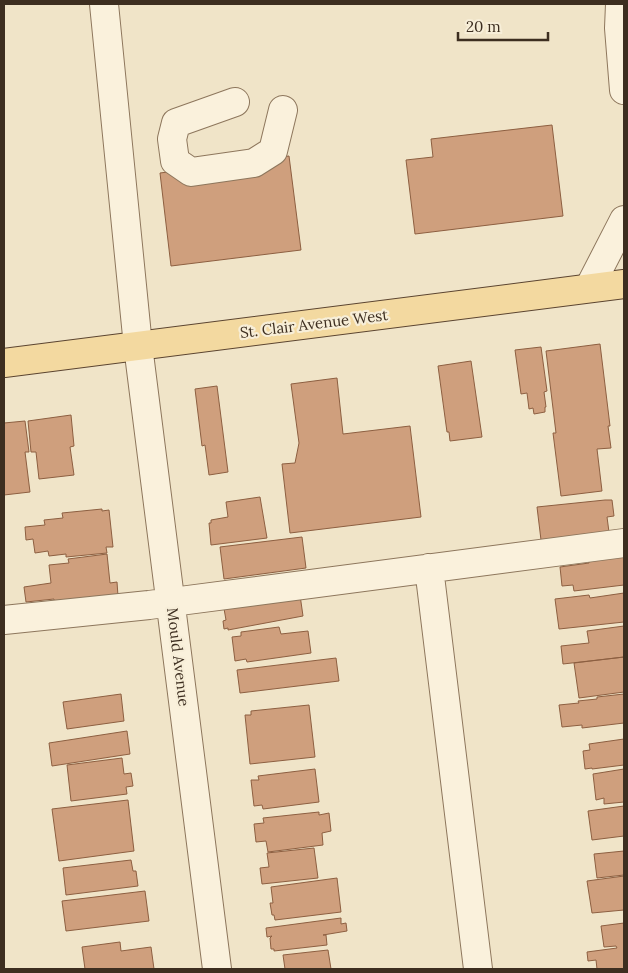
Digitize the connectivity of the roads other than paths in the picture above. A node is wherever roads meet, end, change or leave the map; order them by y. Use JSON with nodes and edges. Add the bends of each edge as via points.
{"nodes":[{"id":1,"x":104,"y":4,"type":"edge"},
{"id":2,"x":620,"y":4,"type":"edge"},
{"id":3,"x":624,"y":90,"type":"edge"},
{"id":4,"x":235,"y":102,"type":"dead end"},
{"id":5,"x":283,"y":110,"type":"dead end"},
{"id":6,"x":624,"y":220,"type":"edge"},
{"id":7,"x":624,"y":284,"type":"edge"},
{"id":8,"x":589,"y":288,"type":"junction"},
{"id":9,"x":138,"y":346,"type":"junction"},
{"id":10,"x":4,"y":363,"type":"edge"},
{"id":11,"x":624,"y":544,"type":"edge"},
{"id":12,"x":429,"y":568,"type":"junction"},
{"id":13,"x":171,"y":601,"type":"junction"},
{"id":14,"x":4,"y":620,"type":"edge"},
{"id":15,"x":217,"y":969,"type":"edge"},
{"id":16,"x":478,"y":969,"type":"edge"}],
"edges":[{"from":1,"to":9,"type":"street","name":"Mould Avenue"},
{"from":2,"to":3,"type":"street"},
{"from":4,"to":5,"type":"street","via":[[176,123],[172,139],[175,161],[191,172],[254,164],[273,151]]},
{"from":6,"to":8,"type":"street"},
{"from":7,"to":8,"type":"main road","name":"St. Clair Avenue West"},
{"from":8,"to":9,"type":"main road","name":"St. Clair Avenue West"},
{"from":9,"to":10,"type":"main road","name":"St. Clair Avenue West"},
{"from":9,"to":13,"type":"street","name":"Mould Avenue"},
{"from":11,"to":12,"type":"street"},
{"from":12,"to":13,"type":"street"},
{"from":12,"to":16,"type":"street"},
{"from":13,"to":14,"type":"street"},
{"from":13,"to":15,"type":"street","name":"Mould Avenue"}]}
